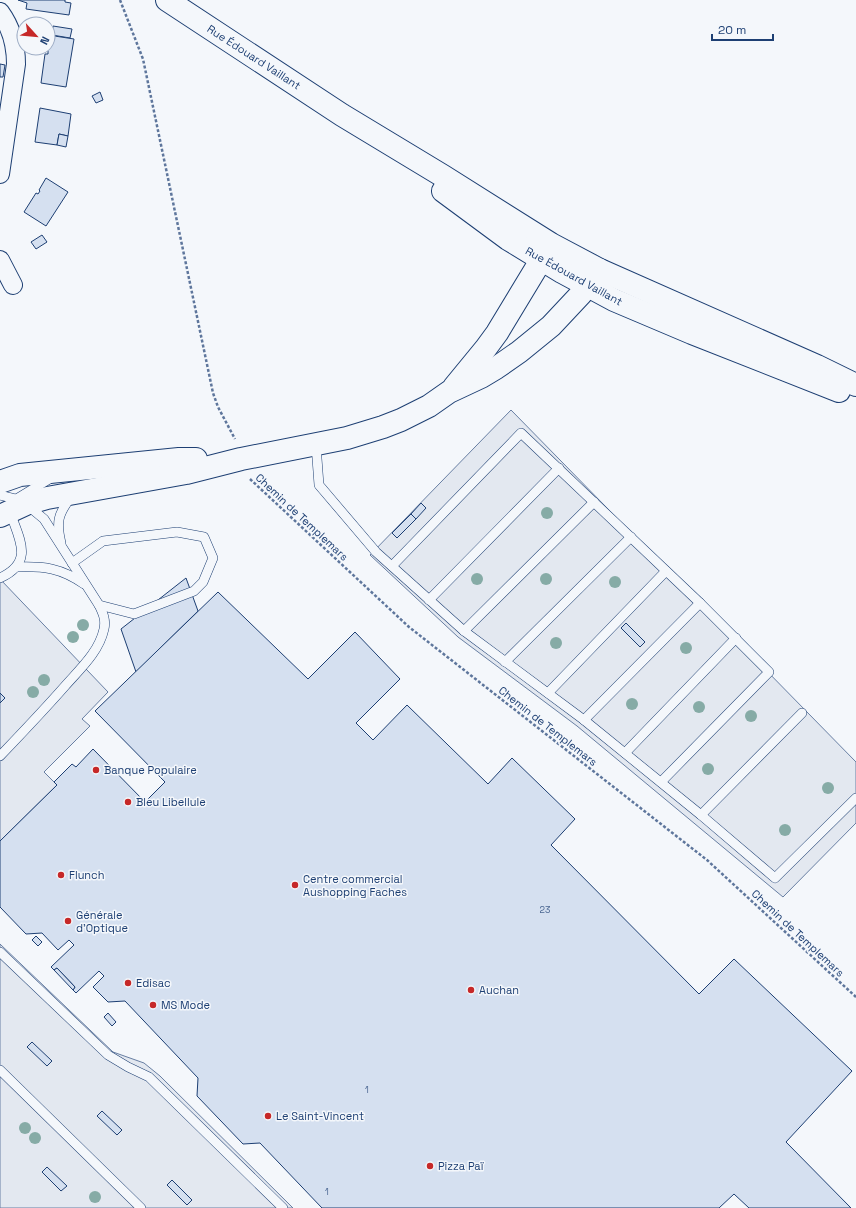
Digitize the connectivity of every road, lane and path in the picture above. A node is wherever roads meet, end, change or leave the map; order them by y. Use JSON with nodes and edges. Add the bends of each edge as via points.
{"nodes":[{"id":1,"x":120,"y":0,"type":"edge"},
{"id":2,"x":167,"y":0,"type":"edge"},
{"id":3,"x":0,"y":12,"type":"edge"},
{"id":4,"x":0,"y":174,"type":"edge"},
{"id":5,"x":546,"y":252,"type":"junction"},
{"id":6,"x":0,"y":260,"type":"edge"},
{"id":7,"x":593,"y":278,"type":"junction"},
{"id":8,"x":13,"y":285,"type":"dead end"},
{"id":9,"x":856,"y":385,"type":"edge"},
{"id":10,"x":449,"y":392,"type":"junction"},
{"id":11,"x":856,"y":397,"type":"edge"},
{"id":12,"x":316,"y":445,"type":"junction"},
{"id":13,"x":242,"y":459,"type":"junction"},
{"id":14,"x":559,"y":468,"type":"junction"},
{"id":15,"x":63,"y":471,"type":"junction"},
{"id":16,"x":0,"y":482,"type":"edge"},
{"id":17,"x":79,"y":491,"type":"junction"},
{"id":18,"x":594,"y":502,"type":"junction"},
{"id":19,"x":10,"y":505,"type":"edge"},
{"id":20,"x":631,"y":537,"type":"junction"},
{"id":21,"x":62,"y":548,"type":"junction"},
{"id":22,"x":72,"y":563,"type":"junction"},
{"id":23,"x":392,"y":566,"type":"junction"},
{"id":24,"x":17,"y":567,"type":"junction"},
{"id":25,"x":666,"y":571,"type":"junction"},
{"id":26,"x":0,"y":578,"type":"edge"},
{"id":27,"x":87,"y":586,"type":"junction"},
{"id":28,"x":429,"y":600,"type":"junction"},
{"id":29,"x":700,"y":603,"type":"junction"},
{"id":30,"x":99,"y":605,"type":"junction"},
{"id":31,"x":464,"y":631,"type":"junction"},
{"id":32,"x":736,"y":638,"type":"junction"},
{"id":33,"x":505,"y":662,"type":"junction"},
{"id":34,"x":548,"y":693,"type":"junction"},
{"id":35,"x":802,"y":713,"type":"dead end"},
{"id":36,"x":584,"y":720,"type":"junction"},
{"id":37,"x":625,"y":753,"type":"junction"},
{"id":38,"x":0,"y":756,"type":"edge"},
{"id":39,"x":661,"y":782,"type":"junction"},
{"id":40,"x":856,"y":798,"type":"edge"},
{"id":41,"x":701,"y":815,"type":"junction"},
{"id":42,"x":0,"y":952,"type":"edge"},
{"id":43,"x":856,"y":997,"type":"edge"},
{"id":44,"x":0,"y":1070,"type":"edge"},
{"id":45,"x":141,"y":1208,"type":"edge"},
{"id":46,"x":283,"y":1208,"type":"edge"}],
"edges":[{"from":1,"to":13,"type":"path","name":"Chemin de Templemars","via":[[143,59],[213,393],[236,440]]},
{"from":2,"to":5,"type":"street","name":"Rue Édouard Vaillant","via":[[342,115],[462,188]]},
{"from":3,"to":4,"type":"street","via":[[8,25],[16,51]]},
{"from":5,"to":7,"type":"street","name":"Rue Édouard Vaillant"},
{"from":5,"to":10,"type":"street","via":[[497,333]]},
{"from":6,"to":8,"type":"street"},
{"from":7,"to":9,"type":"street","name":"Rue Édouard Vaillant","via":[[817,366]]},
{"from":7,"to":10,"type":"street","via":[[551,326],[519,352],[481,377]]},
{"from":7,"to":11,"type":"street","name":"Rue Édouard Vaillant","via":[[614,300]]},
{"from":10,"to":12,"type":"street","via":[[429,406],[389,425]]},
{"from":12,"to":13,"type":"street"},
{"from":12,"to":23,"type":"lane","via":[[319,485],[376,552]]},
{"from":13,"to":15,"type":"street","via":[[180,459]]},
{"from":13,"to":17,"type":"street","via":[[186,473]]},
{"from":13,"to":43,"type":"path","name":"Chemin de Templemars","via":[[247,476],[409,627],[707,860]]},
{"from":14,"to":18,"type":"lane"},
{"from":14,"to":23,"type":"lane","via":[[521,433]]},
{"from":14,"to":28,"type":"lane"},
{"from":15,"to":16,"type":"street","via":[[20,474]]},
{"from":15,"to":19,"type":"lane"},
{"from":17,"to":19,"type":"street"},
{"from":17,"to":21,"type":"lane","via":[[63,507],[59,519],[58,532]]},
{"from":18,"to":20,"type":"lane"},
{"from":18,"to":31,"type":"lane"},
{"from":19,"to":21,"type":"lane","via":[[44,519]]},
{"from":19,"to":24,"type":"lane","via":[[22,550]]},
{"from":20,"to":25,"type":"lane"},
{"from":20,"to":33,"type":"lane"},
{"from":21,"to":22,"type":"lane"},
{"from":22,"to":27,"type":"lane"},
{"from":22,"to":30,"type":"lane","via":[[104,541],[177,532],[204,537],[212,558],[203,582],[194,591],[134,614]]},
{"from":23,"to":28,"type":"lane"},
{"from":24,"to":26,"type":"lane","via":[[10,574]]},
{"from":24,"to":27,"type":"lane","via":[[54,569]]},
{"from":25,"to":29,"type":"lane"},
{"from":25,"to":34,"type":"lane"},
{"from":27,"to":30,"type":"lane"},
{"from":28,"to":31,"type":"lane"},
{"from":29,"to":32,"type":"lane"},
{"from":29,"to":36,"type":"lane"},
{"from":30,"to":38,"type":"lane","via":[[104,616],[104,627],[97,648],[40,715]]},
{"from":31,"to":33,"type":"lane"},
{"from":32,"to":37,"type":"lane"},
{"from":32,"to":39,"type":"lane","via":[[769,672]]},
{"from":33,"to":34,"type":"lane"},
{"from":34,"to":36,"type":"lane"},
{"from":35,"to":41,"type":"lane"},
{"from":36,"to":37,"type":"lane"},
{"from":37,"to":39,"type":"lane"},
{"from":39,"to":41,"type":"lane"},
{"from":40,"to":41,"type":"lane","via":[[776,878]]},
{"from":42,"to":46,"type":"lane","via":[[108,1055],[149,1077]]},
{"from":44,"to":45,"type":"lane"}]}
